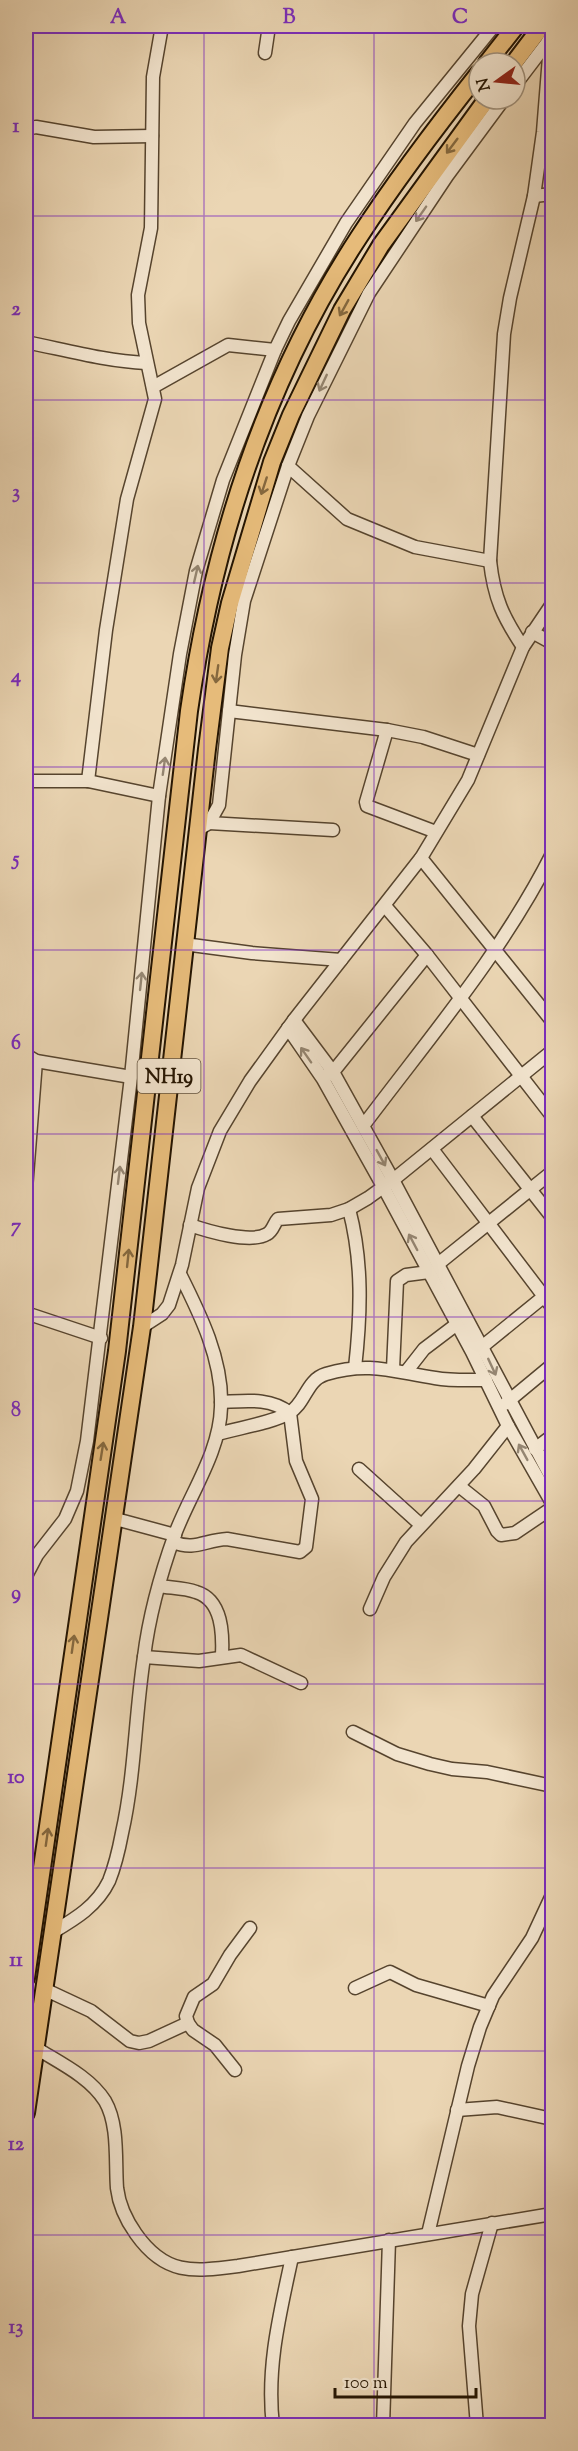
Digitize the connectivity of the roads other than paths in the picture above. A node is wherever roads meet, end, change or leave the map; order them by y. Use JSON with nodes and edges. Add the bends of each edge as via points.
{"nodes":[{"id":1,"x":162,"y":26,"type":"edge"},
{"id":2,"x":269,"y":26,"type":"edge"},
{"id":3,"x":494,"y":26,"type":"edge"},
{"id":4,"x":516,"y":26,"type":"edge"},
{"id":5,"x":548,"y":34,"type":"edge"},
{"id":6,"x":496,"y":51,"type":"edge"},
{"id":7,"x":527,"y":52,"type":"edge"},
{"id":8,"x":265,"y":53,"type":"dead end"},
{"id":9,"x":527,"y":66,"type":"edge"},
{"id":10,"x":467,"y":89,"type":"edge"},
{"id":11,"x":478,"y":111,"type":"edge"},
{"id":12,"x":495,"y":111,"type":"edge"},
{"id":13,"x":26,"y":129,"type":"edge"},
{"id":14,"x":152,"y":136,"type":"junction"},
{"id":15,"x":552,"y":194,"type":"edge"},
{"id":16,"x":534,"y":196,"type":"junction"},
{"id":17,"x":26,"y":342,"type":"edge"},
{"id":18,"x":275,"y":350,"type":"junction"},
{"id":19,"x":146,"y":363,"type":"junction"},
{"id":20,"x":153,"y":387,"type":"junction"},
{"id":21,"x":288,"y":466,"type":"junction"},
{"id":22,"x":490,"y":561,"type":"junction"},
{"id":23,"x":552,"y":604,"type":"edge"},
{"id":24,"x":532,"y":632,"type":"junction"},
{"id":25,"x":552,"y":643,"type":"edge"},
{"id":26,"x":523,"y":647,"type":"junction"},
{"id":27,"x":229,"y":711,"type":"junction"},
{"id":28,"x":387,"y":730,"type":"junction"},
{"id":29,"x":478,"y":755,"type":"junction"},
{"id":30,"x":26,"y":781,"type":"edge"},
{"id":31,"x":88,"y":781,"type":"junction"},
{"id":32,"x":159,"y":796,"type":"junction"},
{"id":33,"x":203,"y":827,"type":"junction"},
{"id":34,"x":333,"y":830,"type":"dead end"},
{"id":35,"x":436,"y":832,"type":"junction"},
{"id":36,"x":552,"y":854,"type":"edge"},
{"id":37,"x":421,"y":858,"type":"junction"},
{"id":38,"x":385,"y":906,"type":"junction"},
{"id":39,"x":184,"y":944,"type":"junction"},
{"id":40,"x":495,"y":951,"type":"junction"},
{"id":41,"x":427,"y":955,"type":"junction"},
{"id":42,"x":340,"y":960,"type":"junction"},
{"id":43,"x":461,"y":999,"type":"junction"},
{"id":44,"x":552,"y":1022,"type":"edge"},
{"id":45,"x":291,"y":1024,"type":"junction"},
{"id":46,"x":552,"y":1051,"type":"edge"},
{"id":47,"x":31,"y":1058,"type":"edge"},
{"id":48,"x":328,"y":1076,"type":"junction"},
{"id":49,"x":131,"y":1077,"type":"junction"},
{"id":50,"x":523,"y":1077,"type":"junction"},
{"id":51,"x":472,"y":1116,"type":"junction"},
{"id":52,"x":552,"y":1116,"type":"edge"},
{"id":53,"x":363,"y":1126,"type":"junction"},
{"id":54,"x":432,"y":1149,"type":"junction"},
{"id":55,"x":552,"y":1172,"type":"edge"},
{"id":56,"x":389,"y":1184,"type":"junction"},
{"id":57,"x":26,"y":1189,"type":"edge"},
{"id":58,"x":530,"y":1190,"type":"junction"},
{"id":59,"x":349,"y":1209,"type":"junction"},
{"id":60,"x":552,"y":1217,"type":"edge"},
{"id":61,"x":488,"y":1224,"type":"junction"},
{"id":62,"x":190,"y":1225,"type":"junction"},
{"id":63,"x":433,"y":1268,"type":"junction"},
{"id":64,"x":180,"y":1274,"type":"junction"},
{"id":65,"x":550,"y":1298,"type":"edge"},
{"id":66,"x":26,"y":1313,"type":"edge"},
{"id":67,"x":457,"y":1324,"type":"junction"},
{"id":68,"x":142,"y":1327,"type":"junction"},
{"id":69,"x":101,"y":1338,"type":"junction"},
{"id":70,"x":483,"y":1346,"type":"junction"},
{"id":71,"x":552,"y":1365,"type":"edge"},
{"id":72,"x":355,"y":1368,"type":"junction"},
{"id":73,"x":400,"y":1371,"type":"junction"},
{"id":74,"x":486,"y":1380,"type":"junction"},
{"id":75,"x":221,"y":1402,"type":"junction"},
{"id":76,"x":505,"y":1404,"type":"junction"},
{"id":77,"x":290,"y":1413,"type":"junction"},
{"id":78,"x":508,"y":1426,"type":"junction"},
{"id":79,"x":218,"y":1434,"type":"junction"},
{"id":80,"x":552,"y":1436,"type":"edge"},
{"id":81,"x":535,"y":1449,"type":"junction"},
{"id":82,"x":359,"y":1470,"type":"dead end"},
{"id":83,"x":552,"y":1479,"type":"edge"},
{"id":84,"x":459,"y":1486,"type":"junction"},
{"id":85,"x":552,"y":1503,"type":"edge"},
{"id":86,"x":552,"y":1508,"type":"edge"},
{"id":87,"x":112,"y":1518,"type":"junction"},
{"id":88,"x":421,"y":1526,"type":"junction"},
{"id":89,"x":174,"y":1538,"type":"junction"},
{"id":90,"x":26,"y":1575,"type":"edge"},
{"id":91,"x":159,"y":1586,"type":"junction"},
{"id":92,"x":370,"y":1609,"type":"dead end"},
{"id":93,"x":144,"y":1657,"type":"junction"},
{"id":94,"x":222,"y":1657,"type":"junction"},
{"id":95,"x":302,"y":1683,"type":"dead end"},
{"id":96,"x":353,"y":1732,"type":"dead end"},
{"id":97,"x":552,"y":1786,"type":"edge"},
{"id":98,"x":552,"y":1895,"type":"edge"},
{"id":99,"x":250,"y":1928,"type":"dead end"},
{"id":100,"x":53,"y":1932,"type":"junction"},
{"id":101,"x":26,"y":1978,"type":"edge"},
{"id":102,"x":355,"y":1988,"type":"dead end"},
{"id":103,"x":44,"y":1989,"type":"junction"},
{"id":104,"x":489,"y":2006,"type":"junction"},
{"id":105,"x":188,"y":2023,"type":"junction"},
{"id":106,"x":36,"y":2048,"type":"junction"},
{"id":107,"x":235,"y":2070,"type":"dead end"},
{"id":108,"x":457,"y":2110,"type":"junction"},
{"id":109,"x":26,"y":2113,"type":"edge"},
{"id":110,"x":552,"y":2119,"type":"edge"},
{"id":111,"x":552,"y":2214,"type":"edge"},
{"id":112,"x":492,"y":2223,"type":"junction"},
{"id":113,"x":428,"y":2234,"type":"junction"},
{"id":114,"x":389,"y":2240,"type":"junction"},
{"id":115,"x":292,"y":2257,"type":"junction"},
{"id":116,"x":273,"y":2426,"type":"edge"},
{"id":117,"x":383,"y":2426,"type":"edge"},
{"id":118,"x":477,"y":2426,"type":"edge"}],
"edges":[{"from":1,"to":14,"type":"street","via":[[153,77]]},
{"from":2,"to":8,"type":"street"},
{"from":3,"to":18,"type":"street","via":[[415,123],[346,223]]},
{"from":4,"to":6,"type":"highway"},
{"from":5,"to":7,"type":"highway"},
{"from":5,"to":9,"type":"street"},
{"from":5,"to":16,"type":"street","via":[[543,132]]},
{"from":101,"to":10,"type":"highway","number":"NH19","one_way":true,"via":[[117,1351],[189,711],[218,560],[273,400],[328,288],[395,184]]},
{"from":11,"to":33,"type":"highway","number":"NH19","one_way":true,"via":[[387,236],[342,310],[272,462],[220,648]]},
{"from":12,"to":21,"type":"street","one_way":true,"via":[[369,293],[330,368]]},
{"from":13,"to":14,"type":"street","via":[[36,127],[94,138]]},
{"from":14,"to":19,"type":"street","via":[[151,228],[138,295]]},
{"from":15,"to":16,"type":"street"},
{"from":16,"to":22,"type":"street","via":[[504,334]]},
{"from":17,"to":19,"type":"street","via":[[108,360]]},
{"from":18,"to":20,"type":"street","via":[[228,345]]},
{"from":32,"to":18,"type":"street","one_way":true,"via":[[196,571],[223,480]]},
{"from":19,"to":20,"type":"street"},
{"from":20,"to":31,"type":"street","via":[[153,410],[132,480],[118,550]]},
{"from":21,"to":22,"type":"street","via":[[347,519],[415,547]]},
{"from":21,"to":27,"type":"street","via":[[244,601]]},
{"from":22,"to":26,"type":"street","via":[[499,607]]},
{"from":23,"to":24,"type":"street"},
{"from":24,"to":25,"type":"street"},
{"from":24,"to":26,"type":"street"},
{"from":26,"to":29,"type":"street"},
{"from":27,"to":28,"type":"street"},
{"from":27,"to":33,"type":"street","via":[[219,805]]},
{"from":28,"to":29,"type":"street"},
{"from":28,"to":35,"type":"street","via":[[367,806]]},
{"from":29,"to":35,"type":"street","via":[[468,780]]},
{"from":30,"to":31,"type":"street"},
{"from":31,"to":32,"type":"street"},
{"from":49,"to":32,"type":"street","one_way":true},
{"from":33,"to":34,"type":"street"},
{"from":33,"to":39,"type":"highway","number":"NH19"},
{"from":35,"to":37,"type":"street"},
{"from":36,"to":40,"type":"street"},
{"from":37,"to":38,"type":"street"},
{"from":37,"to":40,"type":"street"},
{"from":38,"to":41,"type":"street"},
{"from":38,"to":42,"type":"street"},
{"from":39,"to":42,"type":"street"},
{"from":39,"to":68,"type":"highway","number":"NH19"},
{"from":40,"to":43,"type":"street"},
{"from":40,"to":44,"type":"street"},
{"from":41,"to":43,"type":"street"},
{"from":41,"to":48,"type":"street"},
{"from":42,"to":45,"type":"street"},
{"from":43,"to":50,"type":"street"},
{"from":43,"to":53,"type":"street"},
{"from":45,"to":48,"type":"street"},
{"from":45,"to":62,"type":"street","via":[[220,1131],[198,1188]]},
{"from":46,"to":50,"type":"street"},
{"from":47,"to":49,"type":"street"},
{"from":47,"to":57,"type":"street"},
{"from":48,"to":53,"type":"street"},
{"from":48,"to":56,"type":"street"},
{"from":69,"to":49,"type":"street","one_way":true},
{"from":50,"to":51,"type":"street"},
{"from":50,"to":52,"type":"street"},
{"from":51,"to":54,"type":"street"},
{"from":51,"to":58,"type":"street"},
{"from":53,"to":56,"type":"street","one_way":true},
{"from":54,"to":56,"type":"street"},
{"from":54,"to":61,"type":"street"},
{"from":55,"to":58,"type":"street"},
{"from":56,"to":59,"type":"street"},
{"from":56,"to":63,"type":"street"},
{"from":58,"to":60,"type":"street"},
{"from":58,"to":61,"type":"street"},
{"from":59,"to":62,"type":"street","via":[[331,1215],[279,1219],[267,1234],[258,1237]]},
{"from":59,"to":72,"type":"street","via":[[356,1235],[360,1289]]},
{"from":61,"to":63,"type":"street"},
{"from":61,"to":65,"type":"street"},
{"from":62,"to":64,"type":"street"},
{"from":63,"to":67,"type":"street"},
{"from":63,"to":70,"type":"street"},
{"from":63,"to":73,"type":"street","via":[[397,1281]]},
{"from":64,"to":68,"type":"street","via":[[169,1305]]},
{"from":64,"to":75,"type":"street","via":[[200,1313],[211,1347]]},
{"from":65,"to":70,"type":"street"},
{"from":66,"to":69,"type":"street"},
{"from":67,"to":73,"type":"street"},
{"from":67,"to":74,"type":"street"},
{"from":68,"to":87,"type":"highway","number":"NH19"},
{"from":69,"to":90,"type":"street","via":[[77,1491],[65,1519]]},
{"from":70,"to":76,"type":"street","one_way":true},
{"from":71,"to":76,"type":"street"},
{"from":72,"to":73,"type":"street"},
{"from":72,"to":77,"type":"street","via":[[318,1377]]},
{"from":73,"to":74,"type":"street","via":[[436,1379]]},
{"from":74,"to":76,"type":"street"},
{"from":75,"to":77,"type":"street","via":[[259,1401],[280,1405]]},
{"from":75,"to":79,"type":"street"},
{"from":76,"to":78,"type":"street"},
{"from":76,"to":81,"type":"street"},
{"from":77,"to":79,"type":"street"},
{"from":77,"to":89,"type":"street","via":[[296,1461],[312,1499],[304,1550],[226,1539],[191,1547]]},
{"from":78,"to":84,"type":"street"},
{"from":85,"to":78,"type":"street","one_way":true},
{"from":79,"to":89,"type":"street"},
{"from":80,"to":81,"type":"street"},
{"from":81,"to":83,"type":"street"},
{"from":82,"to":88,"type":"street"},
{"from":84,"to":86,"type":"street","via":[[484,1506],[501,1535],[515,1533]]},
{"from":84,"to":88,"type":"street"},
{"from":87,"to":89,"type":"street"},
{"from":87,"to":100,"type":"highway","number":"NH19"},
{"from":88,"to":92,"type":"street","via":[[394,1559]]},
{"from":89,"to":91,"type":"street"},
{"from":91,"to":93,"type":"street"},
{"from":91,"to":94,"type":"street","via":[[207,1597],[220,1621]]},
{"from":93,"to":94,"type":"street","via":[[199,1661]]},
{"from":93,"to":100,"type":"street","via":[[129,1803],[109,1881],[97,1901],[80,1917]]},
{"from":94,"to":95,"type":"street","via":[[242,1655]]},
{"from":96,"to":97,"type":"street","via":[[397,1754],[430,1764]]},
{"from":98,"to":104,"type":"street","via":[[532,1938]]},
{"from":99,"to":105,"type":"street","via":[[213,1984],[194,1997],[186,2016]]},
{"from":100,"to":103,"type":"highway","number":"NH19"},
{"from":102,"to":104,"type":"street","via":[[390,1972],[416,1985]]},
{"from":103,"to":105,"type":"street","via":[[91,2011],[130,2041],[149,2041]]},
{"from":103,"to":106,"type":"highway","number":"NH19"},
{"from":104,"to":108,"type":"street"},
{"from":105,"to":107,"type":"street","via":[[215,2045]]},
{"from":106,"to":109,"type":"highway","number":"NH19"},
{"from":106,"to":115,"type":"street","via":[[89,2083],[105,2102],[112,2125],[122,2209],[147,2250],[169,2265],[201,2271]]},
{"from":108,"to":110,"type":"street","via":[[497,2108]]},
{"from":108,"to":113,"type":"street"},
{"from":111,"to":112,"type":"street"},
{"from":112,"to":113,"type":"street"},
{"from":112,"to":118,"type":"street","via":[[472,2294],[469,2326]]},
{"from":113,"to":114,"type":"street"},
{"from":114,"to":115,"type":"street"},
{"from":114,"to":117,"type":"street"},
{"from":115,"to":116,"type":"street","via":[[270,2374]]}]}
